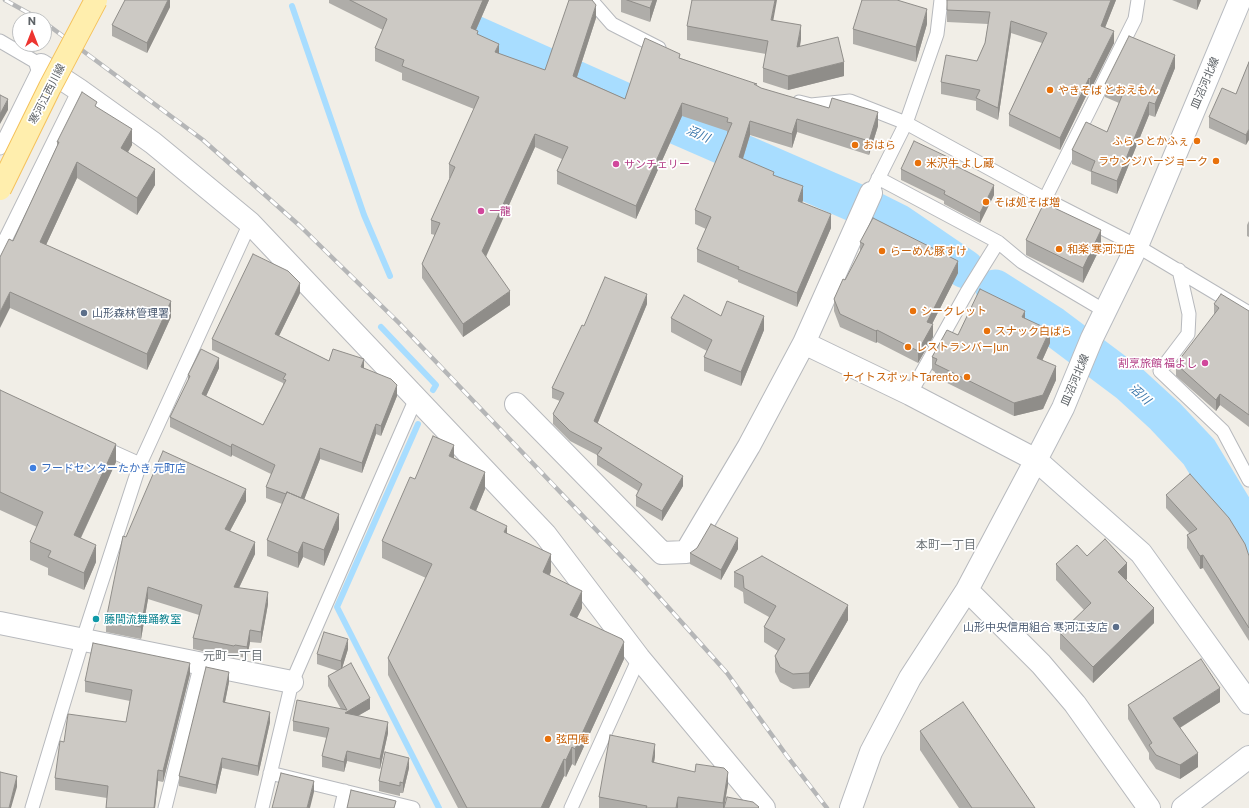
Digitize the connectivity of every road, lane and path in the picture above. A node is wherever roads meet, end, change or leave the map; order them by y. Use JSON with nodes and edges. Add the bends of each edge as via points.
{"nodes":[{"id":1,"x":96,"y":0,"type":"edge"},
{"id":2,"x":591,"y":0,"type":"edge"},
{"id":3,"x":940,"y":0,"type":"edge"},
{"id":4,"x":1138,"y":0,"type":"edge"},
{"id":5,"x":1240,"y":0,"type":"edge"},
{"id":6,"x":0,"y":41,"type":"edge"},
{"id":7,"x":673,"y":55,"type":"edge"},
{"id":8,"x":41,"y":65,"type":"junction"},
{"id":9,"x":79,"y":90,"type":"junction"},
{"id":10,"x":789,"y":99,"type":"edge"},
{"id":11,"x":906,"y":123,"type":"junction"},
{"id":12,"x":0,"y":148,"type":"edge"},
{"id":13,"x":874,"y":186,"type":"junction"},
{"id":14,"x":0,"y":189,"type":"edge"},
{"id":15,"x":1045,"y":199,"type":"junction"},
{"id":16,"x":250,"y":223,"type":"junction"},
{"id":17,"x":998,"y":242,"type":"junction"},
{"id":18,"x":1137,"y":246,"type":"junction"},
{"id":19,"x":0,"y":250,"type":"edge"},
{"id":20,"x":1179,"y":270,"type":"junction"},
{"id":21,"x":1105,"y":311,"type":"junction"},
{"id":22,"x":1249,"y":313,"type":"edge"},
{"id":23,"x":804,"y":343,"type":"junction"},
{"id":24,"x":910,"y":394,"type":"junction"},
{"id":25,"x":417,"y":396,"type":"junction"},
{"id":26,"x":516,"y":404,"type":"dead end"},
{"id":27,"x":91,"y":442,"type":"edge"},
{"id":28,"x":1036,"y":460,"type":"junction"},
{"id":29,"x":140,"y":464,"type":"junction"},
{"id":30,"x":1249,"y":480,"type":"edge"},
{"id":31,"x":967,"y":590,"type":"junction"},
{"id":32,"x":0,"y":623,"type":"edge"},
{"id":33,"x":83,"y":639,"type":"junction"},
{"id":34,"x":639,"y":658,"type":"junction"},
{"id":35,"x":201,"y":664,"type":"junction"},
{"id":36,"x":292,"y":682,"type":"junction"},
{"id":37,"x":1249,"y":703,"type":"edge"},
{"id":38,"x":1249,"y":756,"type":"edge"},
{"id":39,"x":270,"y":773,"type":"junction"},
{"id":40,"x":344,"y":791,"type":"junction"},
{"id":41,"x":32,"y":808,"type":"edge"},
{"id":42,"x":165,"y":808,"type":"edge"},
{"id":43,"x":262,"y":808,"type":"edge"},
{"id":44,"x":341,"y":808,"type":"edge"},
{"id":45,"x":413,"y":808,"type":"edge"},
{"id":46,"x":571,"y":808,"type":"edge"},
{"id":47,"x":764,"y":808,"type":"edge"},
{"id":48,"x":851,"y":808,"type":"edge"},
{"id":49,"x":1149,"y":808,"type":"edge"},
{"id":50,"x":1184,"y":808,"type":"edge"}],
"edges":[{"from":1,"to":14,"type":"main road","name":"寒河江西川線","bridge":true},
{"from":2,"to":7,"type":"lane","via":[[612,24]]},
{"from":3,"to":11,"type":"lane","via":[[937,34]]},
{"from":4,"to":15,"type":"lane","via":[[1135,20]]},
{"from":5,"to":18,"type":"street","name":"皿沼河北線"},
{"from":6,"to":8,"type":"lane"},
{"from":8,"to":9,"type":"street"},
{"from":8,"to":12,"type":"lane"},
{"from":9,"to":16,"type":"street","via":[[153,143]]},
{"from":9,"to":19,"type":"lane"},
{"from":10,"to":11,"type":"lane","via":[[811,105],[850,101]]},
{"from":11,"to":13,"type":"lane"},
{"from":11,"to":15,"type":"lane"},
{"from":13,"to":17,"type":"lane"},
{"from":13,"to":23,"type":"street"},
{"from":15,"to":18,"type":"lane"},
{"from":16,"to":25,"type":"street"},
{"from":16,"to":29,"type":"lane"},
{"from":17,"to":21,"type":"lane","via":[[1022,262]]},
{"from":17,"to":24,"type":"lane"},
{"from":18,"to":20,"type":"lane"},
{"from":18,"to":21,"type":"street","name":"皿沼河北線"},
{"from":20,"to":22,"type":"lane"},
{"from":20,"to":30,"type":"lane","via":[[1188,314],[1188,334],[1160,371],[1223,432]]},
{"from":21,"to":28,"type":"street","name":"皿沼河北線","via":[[1063,408]]},
{"from":23,"to":24,"type":"street"},
{"from":23,"to":26,"type":"street","via":[[750,446],[686,552],[662,553]]},
{"from":24,"to":28,"type":"street"},
{"from":25,"to":34,"type":"street","via":[[545,534]]},
{"from":25,"to":36,"type":"lane"},
{"from":27,"to":29,"type":"lane"},
{"from":28,"to":31,"type":"street","name":"皿沼河北線"},
{"from":28,"to":37,"type":"street","via":[[1141,553]]},
{"from":29,"to":33,"type":"lane"},
{"from":31,"to":48,"type":"street","name":"皿沼河北線","via":[[910,678],[874,745]]},
{"from":31,"to":49,"type":"street","via":[[1041,664],[1075,704]]},
{"from":32,"to":33,"type":"street"},
{"from":33,"to":35,"type":"street"},
{"from":33,"to":41,"type":"lane"},
{"from":34,"to":46,"type":"lane"},
{"from":34,"to":47,"type":"street"},
{"from":35,"to":36,"type":"street"},
{"from":35,"to":42,"type":"lane"},
{"from":36,"to":39,"type":"lane"},
{"from":38,"to":50,"type":"street"},
{"from":39,"to":40,"type":"lane"},
{"from":39,"to":43,"type":"lane"},
{"from":40,"to":44,"type":"lane"},
{"from":40,"to":45,"type":"lane"}]}
